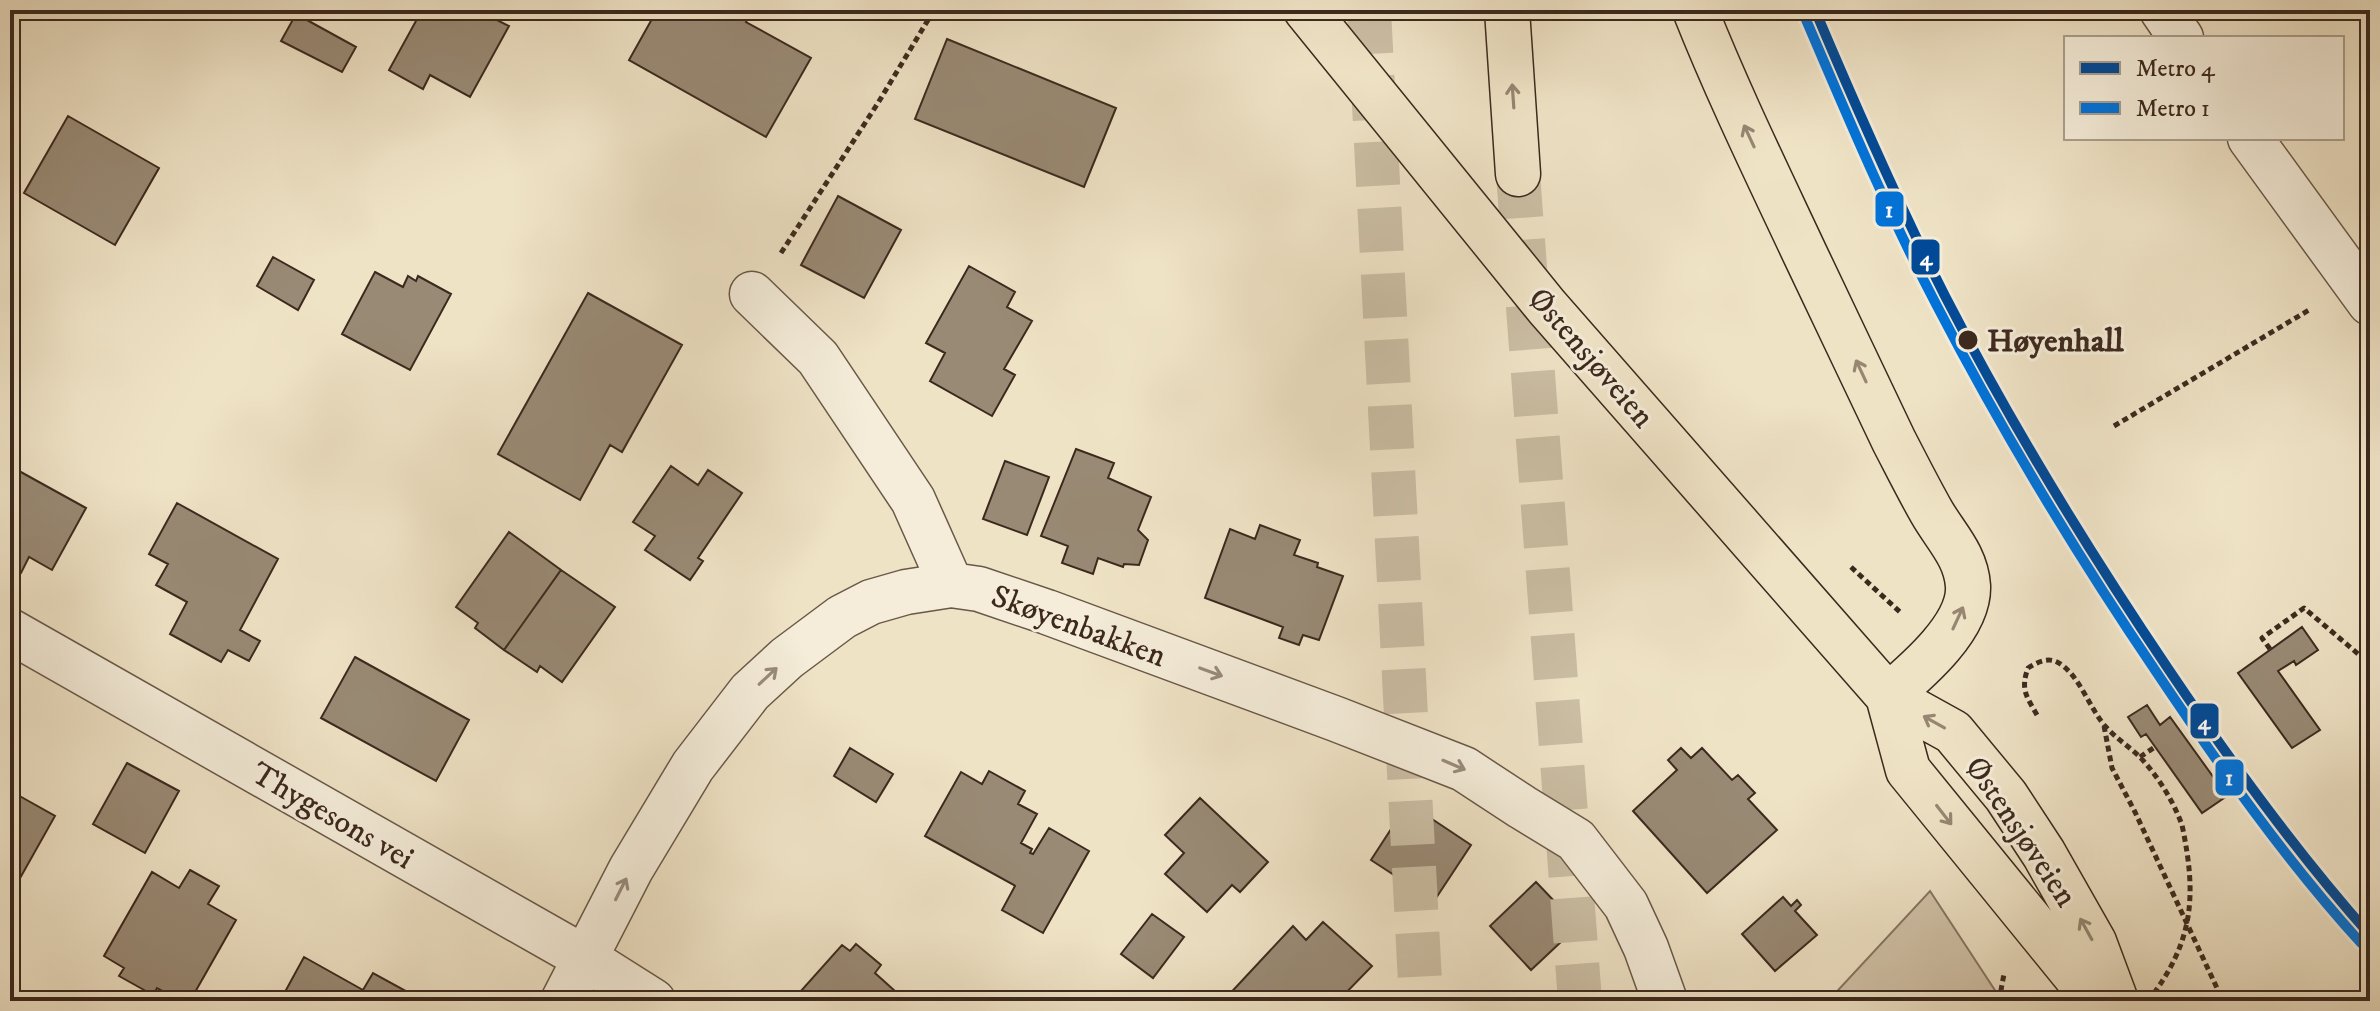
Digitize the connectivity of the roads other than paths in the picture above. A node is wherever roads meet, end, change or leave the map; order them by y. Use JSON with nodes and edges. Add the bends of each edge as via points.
{"nodes":[{"id":1,"x":1306,"y":10,"type":"edge"},
{"id":2,"x":1507,"y":10,"type":"edge"},
{"id":3,"x":1695,"y":10,"type":"edge"},
{"id":4,"x":2162,"y":10,"type":"edge"},
{"id":5,"x":2180,"y":36,"type":"edge"},
{"id":6,"x":2251,"y":140,"type":"edge"},
{"id":7,"x":1518,"y":174,"type":"tunnel mouth"},
{"id":8,"x":2362,"y":292,"type":"edge"},
{"id":9,"x":752,"y":294,"type":"road end"},
{"id":10,"x":951,"y":585,"type":"junction"},
{"id":11,"x":10,"y":631,"type":"edge"},
{"id":12,"x":1888,"y":696,"type":"junction"},
{"id":13,"x":585,"y":958,"type":"junction"},
{"id":14,"x":563,"y":1001,"type":"edge"},
{"id":15,"x":653,"y":1001,"type":"edge"},
{"id":16,"x":1665,"y":1001,"type":"edge"},
{"id":17,"x":2096,"y":1001,"type":"edge"},
{"id":18,"x":2116,"y":1001,"type":"edge"}],
"edges":[{"from":1,"to":12,"type":"main road","name":"Østensjøveien","via":[[1547,307]]},
{"from":7,"to":2,"type":"main road","one_way":true},
{"from":12,"to":3,"type":"main road","one_way":true,"via":[[1949,635],[1967,596],[1965,572],[1959,551],[1894,441],[1724,83]]},
{"from":4,"to":5,"type":"street"},
{"from":6,"to":8,"type":"street"},
{"from":9,"to":10,"type":"street","via":[[818,358],[913,500]]},
{"from":13,"to":10,"type":"street","name":"Skøyenbakken","one_way":true,"via":[[693,766],[750,692],[842,617],[871,602]]},
{"from":10,"to":16,"type":"street","name":"Skøyenbakken","one_way":true,"via":[[1047,612],[1464,769],[1576,840],[1626,905]]},
{"from":11,"to":13,"type":"street","name":"Thygesons vei"},
{"from":12,"to":17,"type":"main road","name":"Østensjøveien","one_way":true,"via":[[1908,770]]},
{"from":18,"to":12,"type":"main road","name":"Østensjøveien","one_way":true,"via":[[2094,942],[2006,796],[1953,732]]},
{"from":13,"to":14,"type":"street","name":"Skøyenbakken"},
{"from":13,"to":15,"type":"street","name":"Thygesons vei"}]}
